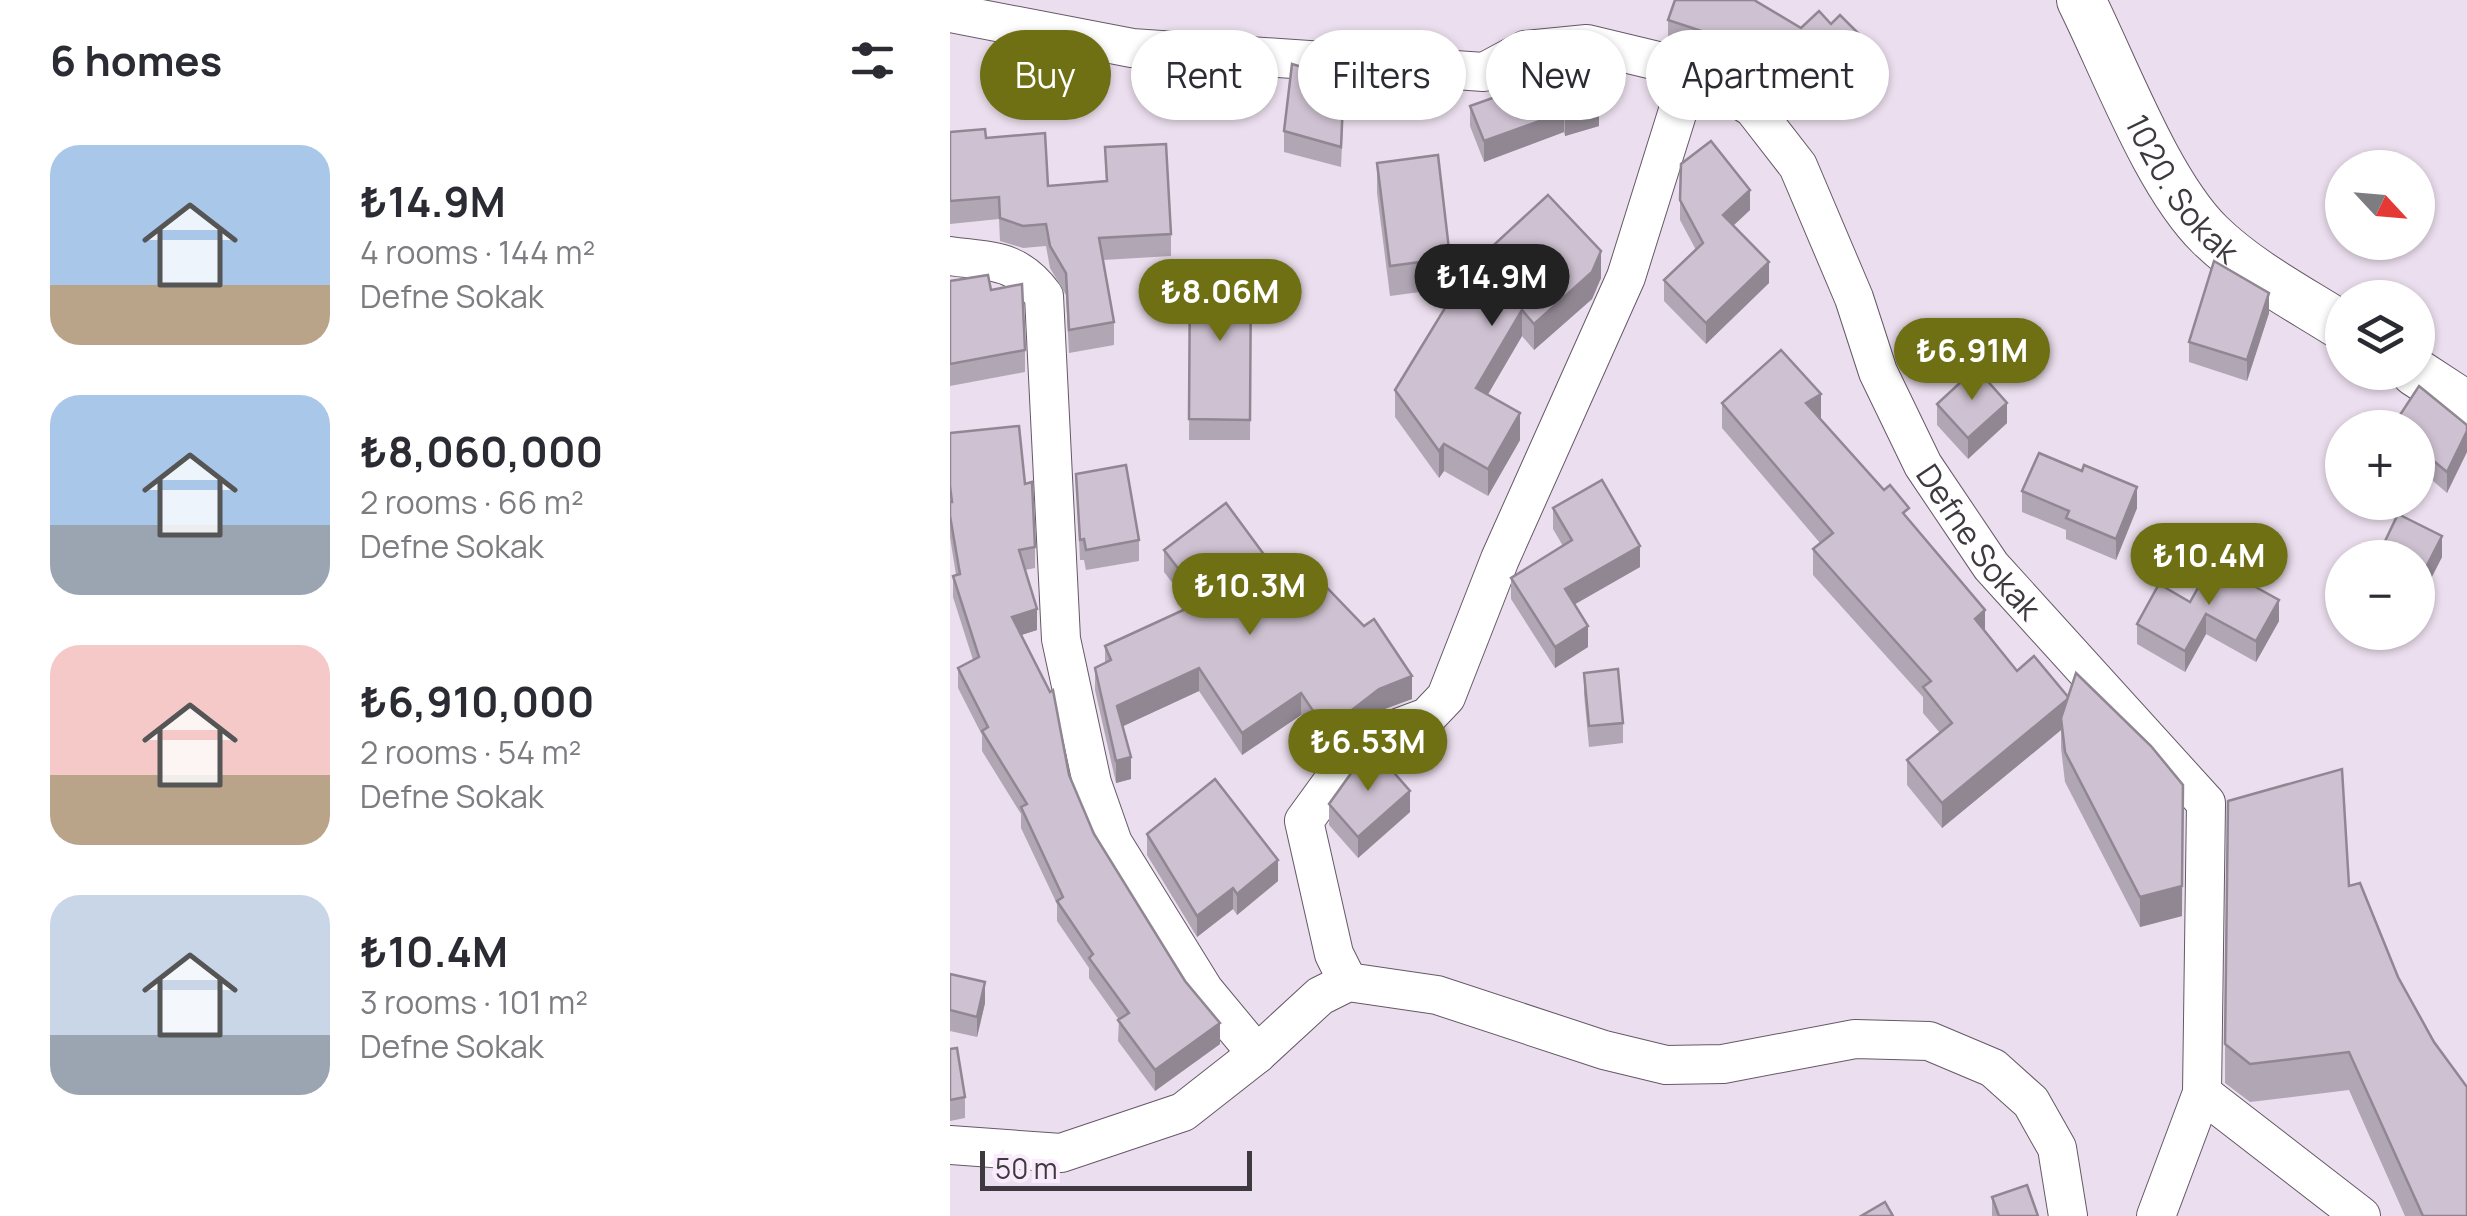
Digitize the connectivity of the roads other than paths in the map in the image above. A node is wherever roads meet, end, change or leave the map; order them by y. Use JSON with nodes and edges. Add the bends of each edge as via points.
{"nodes":[{"id":1,"x":2081,"y":0,"type":"edge"},
{"id":2,"x":950,"y":13,"type":"edge"},
{"id":3,"x":1646,"y":58,"type":"edge"},
{"id":4,"x":1674,"y":120,"type":"edge"},
{"id":5,"x":1762,"y":120,"type":"edge"},
{"id":6,"x":950,"y":256,"type":"edge"},
{"id":7,"x":2325,"y":315,"type":"edge"},
{"id":8,"x":2435,"y":385,"type":"edge"},
{"id":9,"x":2467,"y":406,"type":"edge"},
{"id":10,"x":1348,"y":982,"type":"junction"},
{"id":11,"x":1257,"y":1054,"type":"junction"},
{"id":12,"x":2202,"y":1093,"type":"junction"},
{"id":13,"x":950,"y":1145,"type":"edge"},
{"id":14,"x":2068,"y":1216,"type":"edge"},
{"id":15,"x":2156,"y":1216,"type":"edge"},
{"id":16,"x":2361,"y":1216,"type":"edge"}],
"edges":[{"from":1,"to":7,"type":"street","name":"1020. Sokak","via":[[2172,183],[2208,234]]},
{"from":2,"to":3,"type":"street","name":"Defne Sokak","via":[[1132,48],[1484,72],[1525,50],[1588,44]]},
{"from":4,"to":10,"type":"street","via":[[1626,276],[1446,696],[1427,717],[1392,730],[1346,763],[1304,821],[1334,954]]},
{"from":5,"to":12,"type":"street","name":"Defne Sokak","via":[[1798,166],[1923,464],[1992,566],[2206,803]]},
{"from":6,"to":11,"type":"street","via":[[1010,265],[1028,274],[1044,296],[1061,639],[1092,783],[1133,876],[1204,990]]},
{"from":8,"to":9,"type":"street"},
{"from":10,"to":11,"type":"street","via":[[1320,996]]},
{"from":10,"to":14,"type":"street","via":[[1437,995],[1666,1065],[1723,1064],[1855,1039],[1929,1041],[1993,1068],[2032,1102],[2057,1148]]},
{"from":11,"to":13,"type":"street","via":[[1183,1112],[1061,1153]]},
{"from":12,"to":15,"type":"street","name":"Defne Sokak"},
{"from":12,"to":16,"type":"street"}]}
